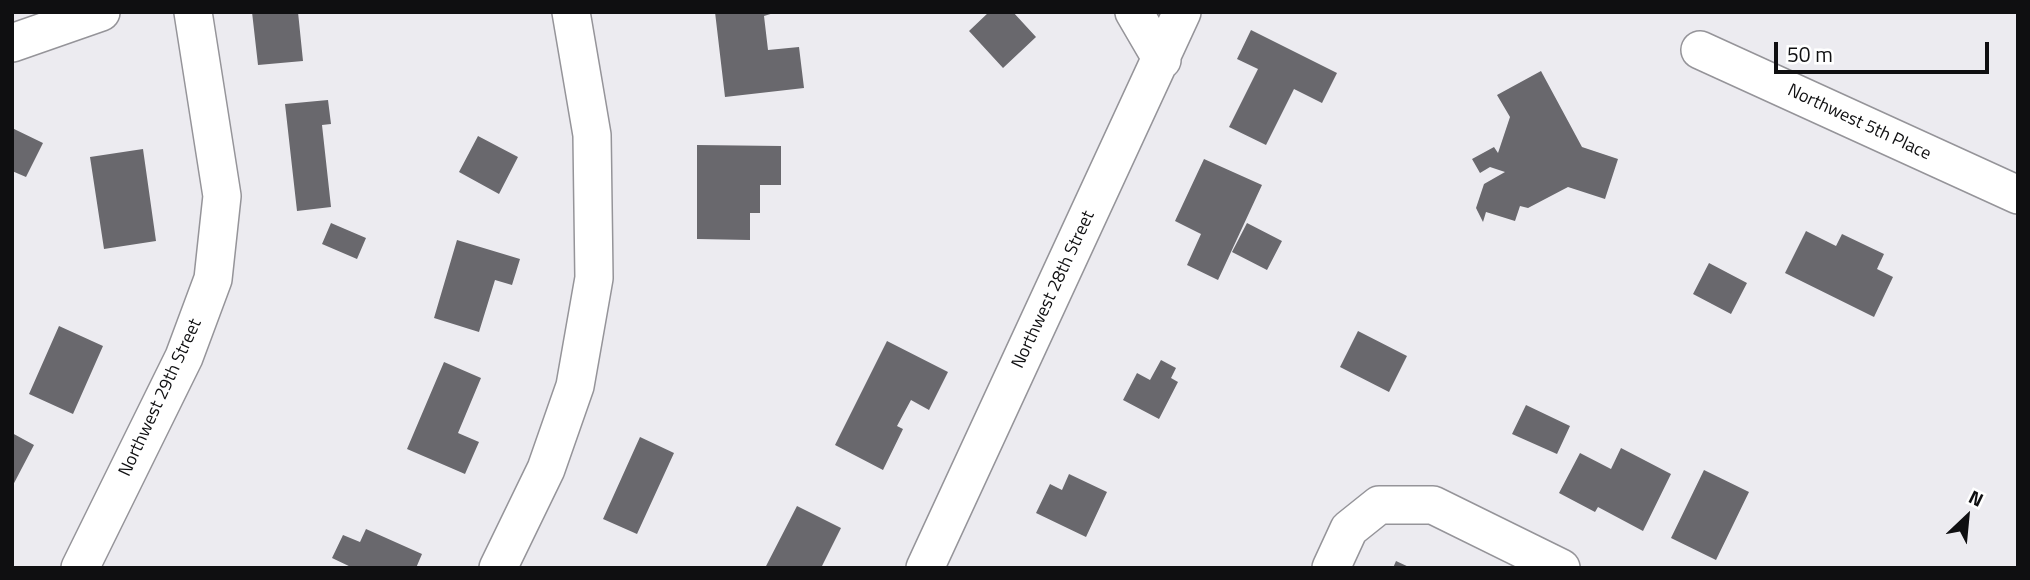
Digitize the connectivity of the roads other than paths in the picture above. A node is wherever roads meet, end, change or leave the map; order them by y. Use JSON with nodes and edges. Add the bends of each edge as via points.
{"nodes":[{"id":1,"x":101,"y":12,"type":"edge"},
{"id":2,"x":193,"y":12,"type":"edge"},
{"id":3,"x":571,"y":12,"type":"edge"},
{"id":4,"x":1134,"y":12,"type":"edge"},
{"id":5,"x":1182,"y":12,"type":"edge"},
{"id":6,"x":12,"y":43,"type":"edge"},
{"id":7,"x":1700,"y":50,"type":"dead end"},
{"id":8,"x":1162,"y":60,"type":"junction"},
{"id":9,"x":2018,"y":195,"type":"edge"},
{"id":10,"x":80,"y":568,"type":"edge"},
{"id":11,"x":498,"y":568,"type":"edge"},
{"id":12,"x":925,"y":568,"type":"edge"},
{"id":13,"x":1331,"y":568,"type":"edge"},
{"id":14,"x":1562,"y":568,"type":"edge"}],
"edges":[{"from":1,"to":6,"type":"street"},
{"from":2,"to":10,"type":"street","name":"Northwest 29th Street","via":[[222,196],[213,279],[184,357]]},
{"from":3,"to":11,"type":"street","via":[[592,135],[594,278],[575,386],[546,469]]},
{"from":4,"to":8,"type":"street"},
{"from":5,"to":8,"type":"street","name":"Northwest 28th Street"},
{"from":7,"to":9,"type":"street","name":"Northwest 5th Place"},
{"from":8,"to":12,"type":"street","name":"Northwest 28th Street"},
{"from":13,"to":14,"type":"street","via":[[1349,529],[1379,505],[1433,505]]}]}
